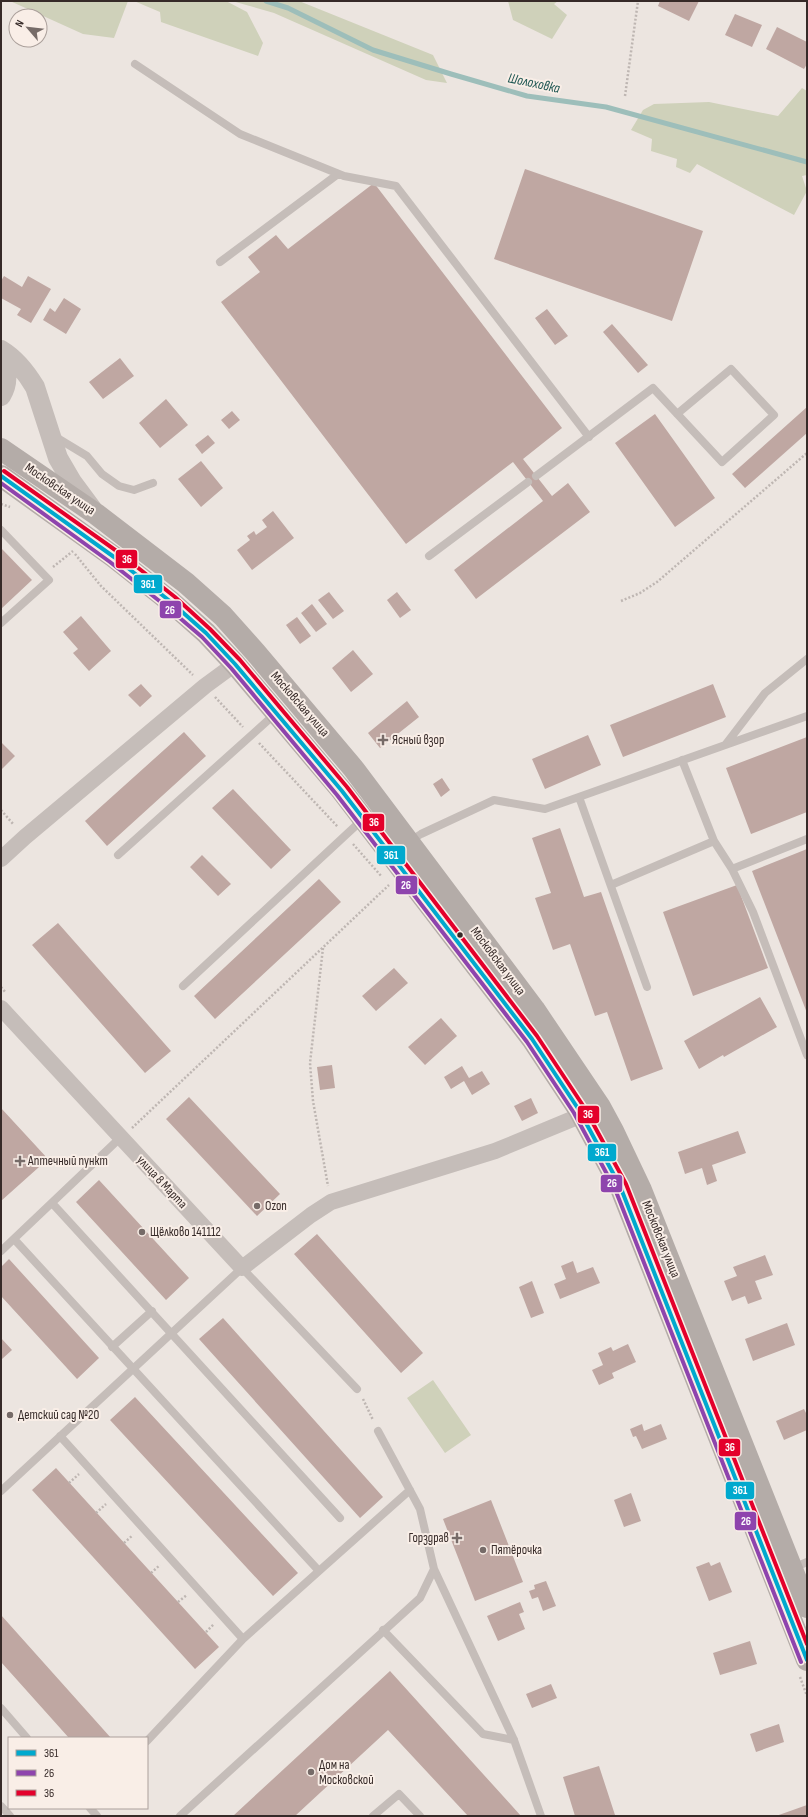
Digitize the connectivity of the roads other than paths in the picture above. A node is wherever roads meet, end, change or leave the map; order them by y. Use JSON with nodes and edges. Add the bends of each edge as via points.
{"nodes":[{"id":1,"x":135,"y":64,"type":"dead end"},
{"id":2,"x":338,"y":174,"type":"junction"},
{"id":3,"x":220,"y":262,"type":"dead end"},
{"id":4,"x":1,"y":350,"type":"edge"},
{"id":5,"x":1,"y":360,"type":"edge"},
{"id":6,"x":1,"y":396,"type":"edge"},
{"id":7,"x":677,"y":414,"type":"junction"},
{"id":8,"x":50,"y":433,"type":"junction"},
{"id":9,"x":588,"y":437,"type":"junction"},
{"id":10,"x":1,"y":448,"type":"edge"},
{"id":11,"x":1,"y":476,"type":"edge"},
{"id":12,"x":536,"y":476,"type":"dead end"},
{"id":13,"x":528,"y":482,"type":"dead end"},
{"id":14,"x":153,"y":483,"type":"dead end"},
{"id":15,"x":1,"y":489,"type":"edge"},
{"id":16,"x":21,"y":502,"type":"junction"},
{"id":17,"x":96,"y":514,"type":"junction"},
{"id":18,"x":1,"y":530,"type":"edge"},
{"id":19,"x":429,"y":556,"type":"dead end"},
{"id":20,"x":1,"y":623,"type":"edge"},
{"id":21,"x":807,"y":659,"type":"edge"},
{"id":22,"x":235,"y":664,"type":"junction"},
{"id":23,"x":276,"y":712,"type":"junction"},
{"id":24,"x":807,"y":716,"type":"edge"},
{"id":25,"x":725,"y":745,"type":"junction"},
{"id":26,"x":682,"y":760,"type":"junction"},
{"id":27,"x":580,"y":797,"type":"junction"},
{"id":28,"x":363,"y":819,"type":"junction"},
{"id":29,"x":807,"y":839,"type":"edge"},
{"id":30,"x":714,"y":841,"type":"junction"},
{"id":31,"x":409,"y":842,"type":"junction"},
{"id":32,"x":118,"y":855,"type":"dead end"},
{"id":33,"x":1,"y":859,"type":"edge"},
{"id":34,"x":732,"y":869,"type":"junction"},
{"id":35,"x":611,"y":885,"type":"junction"},
{"id":36,"x":183,"y":986,"type":"dead end"},
{"id":37,"x":647,"y":987,"type":"dead end"},
{"id":38,"x":1,"y":1008,"type":"edge"},
{"id":39,"x":807,"y":1055,"type":"edge"},
{"id":40,"x":582,"y":1115,"type":"junction"},
{"id":41,"x":120,"y":1138,"type":"junction"},
{"id":42,"x":52,"y":1203,"type":"junction"},
{"id":43,"x":14,"y":1239,"type":"junction"},
{"id":44,"x":1,"y":1251,"type":"edge"},
{"id":45,"x":242,"y":1268,"type":"junction"},
{"id":46,"x":152,"y":1311,"type":"junction"},
{"id":47,"x":172,"y":1333,"type":"junction"},
{"id":48,"x":112,"y":1347,"type":"junction"},
{"id":49,"x":133,"y":1370,"type":"junction"},
{"id":50,"x":357,"y":1389,"type":"road end"},
{"id":51,"x":378,"y":1431,"type":"road end"},
{"id":52,"x":60,"y":1436,"type":"junction"},
{"id":53,"x":410,"y":1490,"type":"junction"},
{"id":54,"x":1,"y":1491,"type":"edge"},
{"id":55,"x":340,"y":1518,"type":"dead end"},
{"id":56,"x":800,"y":1565,"type":"edge"},
{"id":57,"x":434,"y":1568,"type":"junction"},
{"id":58,"x":320,"y":1571,"type":"junction"},
{"id":59,"x":807,"y":1607,"type":"edge"},
{"id":60,"x":383,"y":1630,"type":"junction"},
{"id":61,"x":243,"y":1639,"type":"junction"},
{"id":62,"x":803,"y":1667,"type":"edge"},
{"id":63,"x":1,"y":1708,"type":"edge"},
{"id":64,"x":26,"y":1737,"type":"edge"},
{"id":65,"x":148,"y":1740,"type":"edge"},
{"id":66,"x":514,"y":1740,"type":"junction"},
{"id":67,"x":1,"y":1806,"type":"edge"},
{"id":68,"x":10,"y":1816,"type":"edge"},
{"id":69,"x":180,"y":1816,"type":"edge"},
{"id":70,"x":373,"y":1816,"type":"edge"},
{"id":71,"x":420,"y":1816,"type":"edge"},
{"id":72,"x":541,"y":1816,"type":"edge"}],
"edges":[{"from":1,"to":2,"type":"lane","via":[[240,134]]},
{"from":2,"to":3,"type":"lane"},
{"from":2,"to":9,"type":"lane","via":[[396,186]]},
{"from":4,"to":8,"type":"street","via":[[15,360],[29,376]]},
{"from":5,"to":6,"type":"street","via":[[6,368],[7,378]]},
{"from":7,"to":7,"type":"lane","via":[[722,462],[774,416],[731,369]]},
{"from":7,"to":9,"type":"lane","via":[[653,388]]},
{"from":8,"to":14,"type":"lane","via":[[87,456],[102,474],[119,486],[134,490]]},
{"from":8,"to":17,"type":"street","via":[[64,469]]},
{"from":9,"to":12,"type":"lane"},
{"from":10,"to":17,"type":"main road","name":"Московская улица"},
{"from":11,"to":16,"type":"main road","name":"Московская улица"},
{"from":13,"to":19,"type":"lane"},
{"from":15,"to":16,"type":"street"},
{"from":16,"to":22,"type":"main road","name":"Московская улица","via":[[114,557],[171,602],[206,633]]},
{"from":17,"to":31,"type":"main road","name":"Московская улица","via":[[186,583],[223,616],[328,735]]},
{"from":18,"to":20,"type":"lane","via":[[49,580]]},
{"from":21,"to":25,"type":"lane","via":[[765,693]]},
{"from":22,"to":23,"type":"main road","name":"Московская улица"},
{"from":22,"to":33,"type":"street","via":[[205,686]]},
{"from":23,"to":28,"type":"main road","name":"Московская улица"},
{"from":23,"to":32,"type":"lane"},
{"from":24,"to":25,"type":"lane"},
{"from":25,"to":26,"type":"lane"},
{"from":26,"to":27,"type":"lane"},
{"from":26,"to":30,"type":"lane"},
{"from":27,"to":31,"type":"lane","via":[[545,809],[494,800],[420,834]]},
{"from":27,"to":35,"type":"lane"},
{"from":28,"to":36,"type":"lane"},
{"from":28,"to":40,"type":"main road","name":"Московская улица","via":[[532,1039]]},
{"from":29,"to":34,"type":"lane"},
{"from":30,"to":34,"type":"lane"},
{"from":30,"to":35,"type":"lane"},
{"from":31,"to":56,"type":"main road","name":"Московская улица","via":[[534,1009],[613,1130],[641,1190]]},
{"from":34,"to":39,"type":"lane","via":[[752,912]]},
{"from":35,"to":37,"type":"lane"},
{"from":38,"to":41,"type":"street","name":"улица 8 Марта"},
{"from":40,"to":45,"type":"street","via":[[495,1152],[331,1202]]},
{"from":40,"to":62,"type":"main road","name":"Московская улица","via":[[620,1186]]},
{"from":41,"to":42,"type":"lane"},
{"from":41,"to":45,"type":"street","name":"улица 8 Марта"},
{"from":42,"to":43,"type":"lane"},
{"from":42,"to":46,"type":"lane"},
{"from":43,"to":44,"type":"lane"},
{"from":43,"to":48,"type":"lane"},
{"from":45,"to":47,"type":"lane"},
{"from":45,"to":50,"type":"lane","name":"улица 8 Марта"},
{"from":46,"to":47,"type":"lane"},
{"from":46,"to":48,"type":"lane"},
{"from":47,"to":49,"type":"lane"},
{"from":47,"to":55,"type":"lane"},
{"from":48,"to":49,"type":"lane"},
{"from":49,"to":52,"type":"lane"},
{"from":49,"to":58,"type":"lane"},
{"from":51,"to":53,"type":"lane"},
{"from":52,"to":54,"type":"lane"},
{"from":52,"to":61,"type":"lane"},
{"from":53,"to":57,"type":"lane","via":[[420,1509]]},
{"from":53,"to":58,"type":"lane"},
{"from":56,"to":59,"type":"main road","name":"Московская улица"},
{"from":57,"to":60,"type":"lane","via":[[420,1598]]},
{"from":57,"to":66,"type":"lane"},
{"from":58,"to":61,"type":"lane"},
{"from":60,"to":66,"type":"lane","via":[[483,1734]]},
{"from":60,"to":69,"type":"lane"},
{"from":61,"to":65,"type":"lane"},
{"from":63,"to":64,"type":"lane"},
{"from":66,"to":72,"type":"lane"},
{"from":67,"to":68,"type":"lane"},
{"from":70,"to":71,"type":"lane","via":[[399,1794]]}]}
